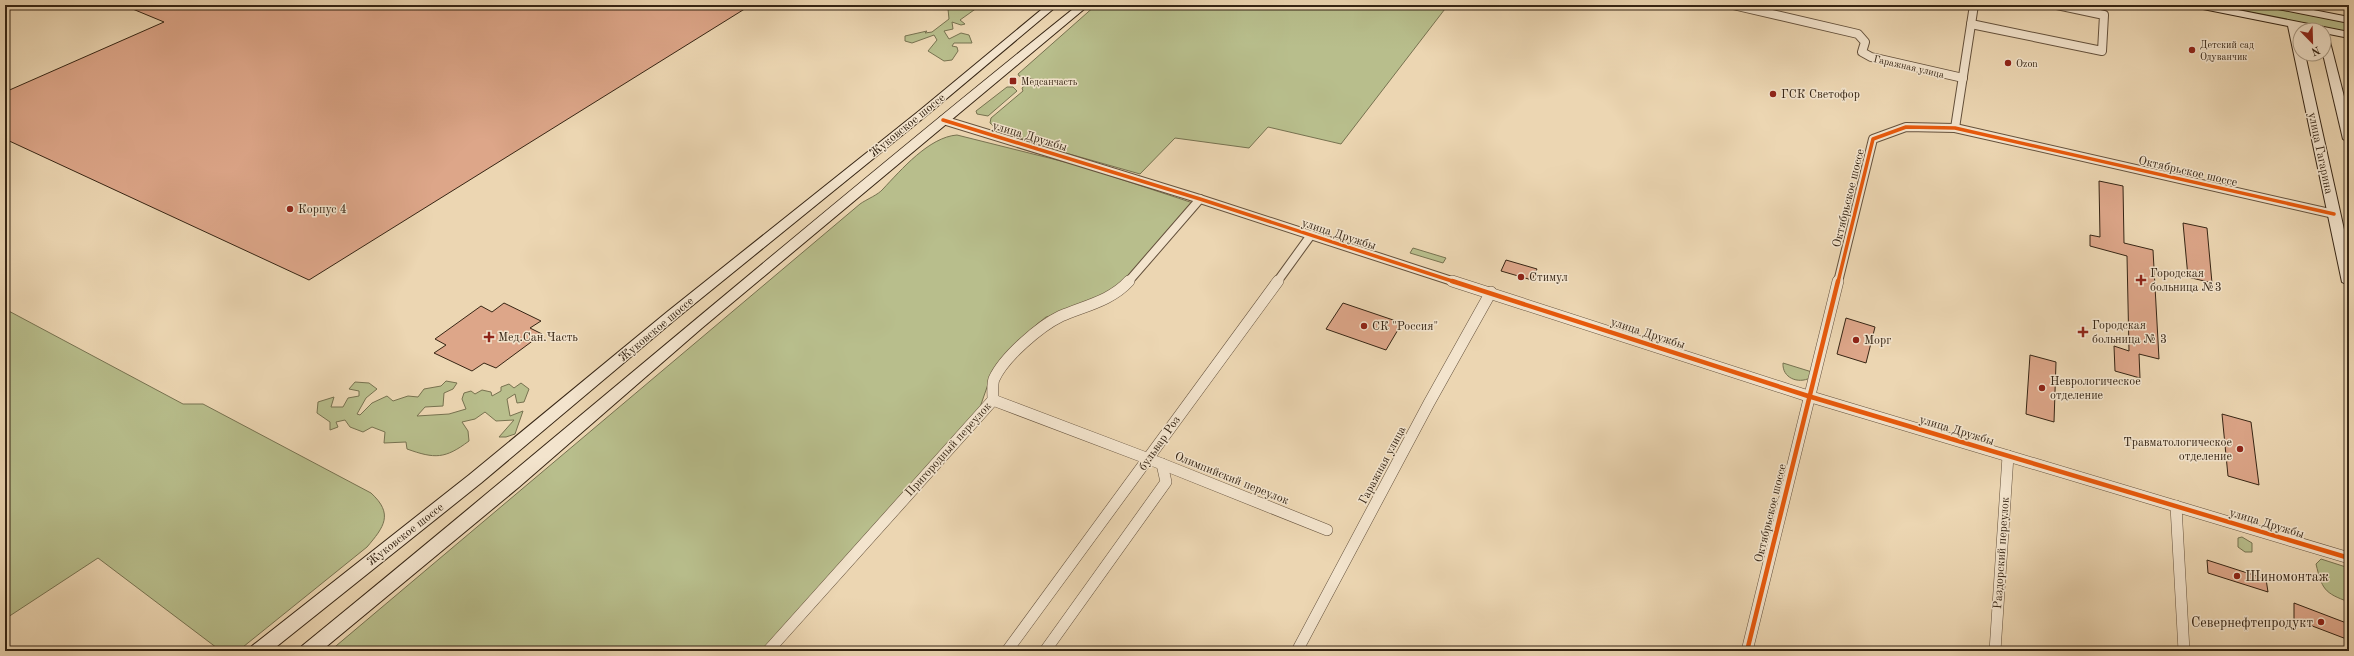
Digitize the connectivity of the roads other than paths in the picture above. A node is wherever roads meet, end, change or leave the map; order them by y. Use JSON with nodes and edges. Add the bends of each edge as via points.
{"nodes":[{"id":1,"x":1053,"y":5,"type":"edge"},
{"id":2,"x":1084,"y":5,"type":"edge"},
{"id":3,"x":1733,"y":5,"type":"edge"},
{"id":4,"x":2057,"y":5,"type":"edge"},
{"id":5,"x":2198,"y":5,"type":"edge"},
{"id":6,"x":2273,"y":5,"type":"edge"},
{"id":7,"x":1971,"y":6,"type":"edge"},
{"id":8,"x":2288,"y":7,"type":"edge"},
{"id":9,"x":2314,"y":9,"type":"edge"},
{"id":10,"x":2349,"y":20,"type":"edge"},
{"id":11,"x":1971,"y":24,"type":"junction"},
{"id":12,"x":2292,"y":24,"type":"edge"},
{"id":13,"x":2332,"y":32,"type":"edge"},
{"id":14,"x":2349,"y":35,"type":"edge"},
{"id":15,"x":999,"y":49,"type":"junction"},
{"id":16,"x":1022,"y":56,"type":"junction"},
{"id":17,"x":2301,"y":62,"type":"edge"},
{"id":18,"x":2330,"y":62,"type":"edge"},
{"id":19,"x":1963,"y":78,"type":"junction"},
{"id":20,"x":943,"y":120,"type":"junction"},
{"id":21,"x":1955,"y":128,"type":"junction"},
{"id":22,"x":2349,"y":139,"type":"edge"},
{"id":23,"x":833,"y":184,"type":"junction"},
{"id":24,"x":856,"y":192,"type":"junction"},
{"id":25,"x":1200,"y":199,"type":"junction"},
{"id":26,"x":2334,"y":214,"type":"junction"},
{"id":27,"x":1311,"y":236,"type":"junction"},
{"id":28,"x":2349,"y":282,"type":"edge"},
{"id":29,"x":1491,"y":292,"type":"junction"},
{"id":30,"x":1808,"y":396,"type":"junction"},
{"id":31,"x":993,"y":400,"type":"junction"},
{"id":32,"x":2008,"y":456,"type":"junction"},
{"id":33,"x":1146,"y":459,"type":"junction"},
{"id":34,"x":1162,"y":464,"type":"junction"},
{"id":35,"x":2176,"y":506,"type":"junction"},
{"id":36,"x":1327,"y":530,"type":"dead end"},
{"id":37,"x":2349,"y":558,"type":"edge"},
{"id":38,"x":258,"y":651,"type":"edge"},
{"id":39,"x":308,"y":651,"type":"edge"},
{"id":40,"x":768,"y":651,"type":"edge"},
{"id":41,"x":1007,"y":651,"type":"edge"},
{"id":42,"x":1045,"y":651,"type":"edge"},
{"id":43,"x":1297,"y":651,"type":"edge"},
{"id":44,"x":1747,"y":651,"type":"edge"},
{"id":45,"x":1995,"y":651,"type":"edge"},
{"id":46,"x":2184,"y":651,"type":"edge"}],
"edges":[{"from":1,"to":15,"type":"main road","name":"Жуковское шоссе"},
{"from":2,"to":16,"type":"main road","name":"Жуковское шоссе"},
{"from":3,"to":19,"type":"street","name":"Гаражная улица","via":[[1858,34],[1865,42],[1862,52],[1871,57]]},
{"from":4,"to":11,"type":"street","via":[[2104,15],[2102,51]]},
{"from":5,"to":12,"type":"main road"},
{"from":6,"to":8,"type":"main road"},
{"from":7,"to":11,"type":"street"},
{"from":8,"to":9,"type":"main road"},
{"from":9,"to":10,"type":"main road"},
{"from":11,"to":19,"type":"street"},
{"from":13,"to":14,"type":"main road"},
{"from":15,"to":16,"type":"main road","via":[[1018,52]]},
{"from":15,"to":23,"type":"main road","name":"Жуковское шоссе"},
{"from":16,"to":20,"type":"main road","name":"Жуковское шоссе"},
{"from":17,"to":26,"type":"main road","name":"улица Гагарина"},
{"from":18,"to":22,"type":"main road"},
{"from":19,"to":21,"type":"street"},
{"from":20,"to":24,"type":"main road","name":"Жуковское шоссе"},
{"from":20,"to":25,"type":"street","name":"улица Дружбы"},
{"from":21,"to":26,"type":"street","name":"Октябрьское шоссе"},
{"from":21,"to":30,"type":"street","name":"Октябрьское шоссе","via":[[1906,127],[1873,140]]},
{"from":23,"to":24,"type":"main road","via":[[836,190],[847,194]]},
{"from":23,"to":38,"type":"main road","name":"Жуковское шоссе","via":[[475,479]]},
{"from":24,"to":39,"type":"main road","name":"Жуковское шоссе","via":[[513,483]]},
{"from":25,"to":27,"type":"street","name":"улица Дружбы"},
{"from":25,"to":31,"type":"street","name":"Пригородный переулок","via":[[1125,286],[1092,306],[1062,316],[1038,329],[1013,354],[994,379]]},
{"from":26,"to":28,"type":"main road","name":"улица Гагарина"},
{"from":27,"to":29,"type":"street","name":"улица Дружбы"},
{"from":27,"to":33,"type":"street","name":"бульвар Роз"},
{"from":29,"to":30,"type":"street","name":"улица Дружбы"},
{"from":29,"to":43,"type":"street","name":"Гаражная улица"},
{"from":30,"to":32,"type":"street","name":"улица Дружбы"},
{"from":30,"to":44,"type":"street","name":"Октябрьское шоссе"},
{"from":31,"to":33,"type":"street","name":"Олимпийский переулок"},
{"from":31,"to":40,"type":"street","name":"Пригородный переулок"},
{"from":32,"to":35,"type":"street","name":"улица Дружбы"},
{"from":32,"to":45,"type":"street","name":"Раздорский переулок"},
{"from":33,"to":34,"type":"street","name":"Олимпийский переулок"},
{"from":33,"to":41,"type":"street","name":"бульвар Роз"},
{"from":34,"to":36,"type":"street","name":"Олимпийский переулок"},
{"from":34,"to":42,"type":"street","via":[[1166,482]]},
{"from":35,"to":37,"type":"street","name":"улица Дружбы"},
{"from":35,"to":46,"type":"street"}]}
